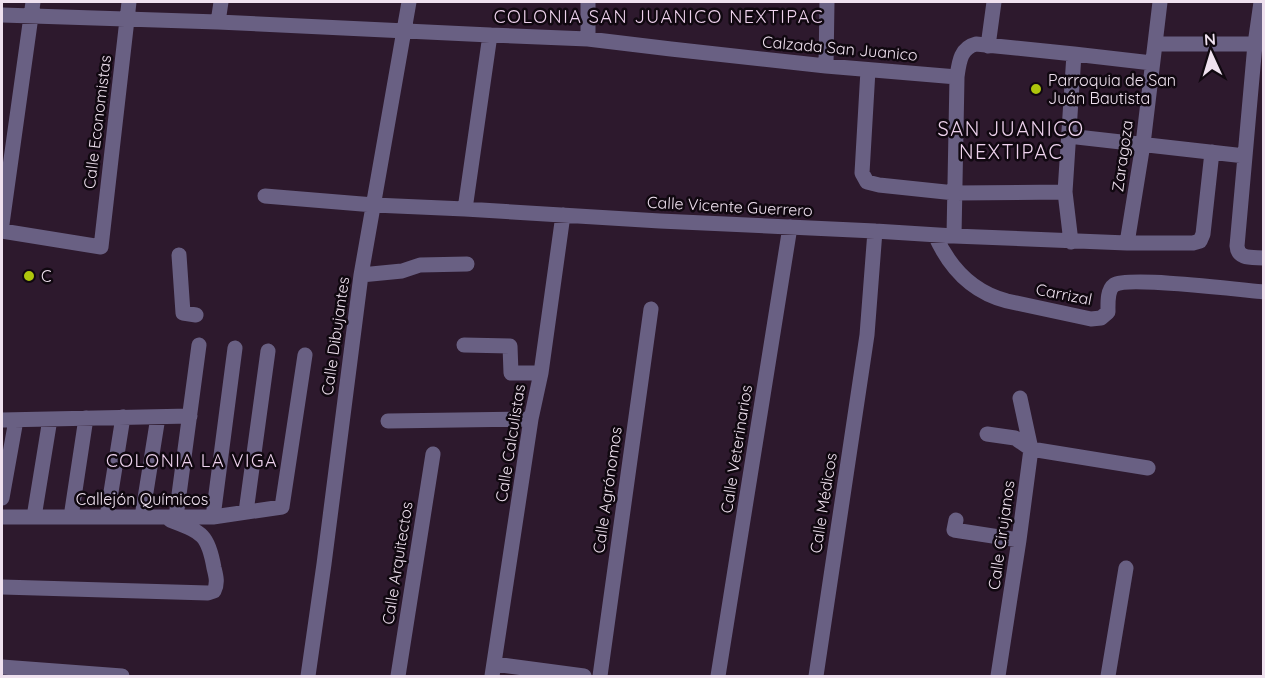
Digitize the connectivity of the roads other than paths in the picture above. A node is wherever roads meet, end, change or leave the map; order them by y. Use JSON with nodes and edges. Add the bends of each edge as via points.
{"nodes":[{"id":1,"x":129,"y":2,"type":"edge"},
{"id":2,"x":221,"y":2,"type":"edge"},
{"id":3,"x":409,"y":2,"type":"edge"},
{"id":4,"x":588,"y":2,"type":"edge"},
{"id":5,"x":827,"y":2,"type":"edge"},
{"id":6,"x":994,"y":2,"type":"edge"},
{"id":7,"x":1160,"y":2,"type":"edge"},
{"id":8,"x":1261,"y":2,"type":"edge"},
{"id":9,"x":32,"y":9,"type":"edge"},
{"id":10,"x":2,"y":15,"type":"edge"},
{"id":11,"x":127,"y":20,"type":"junction"},
{"id":12,"x":218,"y":22,"type":"junction"},
{"id":13,"x":404,"y":30,"type":"junction"},
{"id":14,"x":490,"y":35,"type":"junction"},
{"id":15,"x":588,"y":39,"type":"junction"},
{"id":16,"x":1155,"y":44,"type":"junction"},
{"id":17,"x":1259,"y":44,"type":"edge"},
{"id":18,"x":988,"y":46,"type":"junction"},
{"id":19,"x":1074,"y":54,"type":"junction"},
{"id":20,"x":1152,"y":63,"type":"junction"},
{"id":21,"x":826,"y":66,"type":"junction"},
{"id":22,"x":868,"y":70,"type":"junction"},
{"id":23,"x":957,"y":76,"type":"junction"},
{"id":24,"x":1068,"y":135,"type":"junction"},
{"id":25,"x":1143,"y":144,"type":"junction"},
{"id":26,"x":1212,"y":152,"type":"junction"},
{"id":27,"x":1245,"y":156,"type":"junction"},
{"id":28,"x":1065,"y":192,"type":"junction"},
{"id":29,"x":955,"y":193,"type":"junction"},
{"id":30,"x":265,"y":196,"type":"dead end"},
{"id":31,"x":374,"y":205,"type":"junction"},
{"id":32,"x":465,"y":209,"type":"junction"},
{"id":33,"x":563,"y":215,"type":"junction"},
{"id":34,"x":2,"y":224,"type":"edge"},
{"id":35,"x":790,"y":227,"type":"junction"},
{"id":36,"x":2,"y":231,"type":"edge"},
{"id":37,"x":875,"y":231,"type":"junction"},
{"id":38,"x":934,"y":235,"type":"junction"},
{"id":39,"x":954,"y":236,"type":"junction"},
{"id":40,"x":1071,"y":242,"type":"junction"},
{"id":41,"x":1126,"y":243,"type":"junction"},
{"id":42,"x":178,"y":255,"type":"dead end"},
{"id":43,"x":1263,"y":258,"type":"edge"},
{"id":44,"x":467,"y":264,"type":"dead end"},
{"id":45,"x":361,"y":275,"type":"junction"},
{"id":46,"x":1263,"y":292,"type":"edge"},
{"id":47,"x":651,"y":309,"type":"dead end"},
{"id":48,"x":196,"y":315,"type":"dead end"},
{"id":49,"x":199,"y":345,"type":"dead end"},
{"id":50,"x":464,"y":345,"type":"dead end"},
{"id":51,"x":235,"y":348,"type":"dead end"},
{"id":52,"x":268,"y":351,"type":"dead end"},
{"id":53,"x":305,"y":355,"type":"dead end"},
{"id":54,"x":541,"y":373,"type":"junction"},
{"id":55,"x":1020,"y":398,"type":"dead end"},
{"id":56,"x":190,"y":416,"type":"junction"},
{"id":57,"x":123,"y":417,"type":"junction"},
{"id":58,"x":158,"y":417,"type":"junction"},
{"id":59,"x":86,"y":418,"type":"junction"},
{"id":60,"x":50,"y":419,"type":"junction"},
{"id":61,"x":531,"y":419,"type":"junction"},
{"id":62,"x":9,"y":420,"type":"edge"},
{"id":63,"x":388,"y":421,"type":"dead end"},
{"id":64,"x":987,"y":434,"type":"dead end"},
{"id":65,"x":1031,"y":449,"type":"junction"},
{"id":66,"x":433,"y":454,"type":"dead end"},
{"id":67,"x":1148,"y":468,"type":"dead end"},
{"id":68,"x":2,"y":498,"type":"edge"},
{"id":69,"x":246,"y":512,"type":"junction"},
{"id":70,"x":2,"y":517,"type":"edge"},
{"id":71,"x":34,"y":517,"type":"junction"},
{"id":72,"x":70,"y":517,"type":"junction"},
{"id":73,"x":107,"y":517,"type":"junction"},
{"id":74,"x":142,"y":517,"type":"junction"},
{"id":75,"x":169,"y":517,"type":"junction"},
{"id":76,"x":213,"y":517,"type":"junction"},
{"id":77,"x":956,"y":520,"type":"dead end"},
{"id":78,"x":1019,"y":540,"type":"junction"},
{"id":79,"x":1126,"y":568,"type":"dead end"},
{"id":80,"x":2,"y":586,"type":"edge"},
{"id":81,"x":2,"y":667,"type":"edge"},
{"id":82,"x":493,"y":670,"type":"edge"},
{"id":83,"x":122,"y":676,"type":"edge"},
{"id":84,"x":308,"y":676,"type":"edge"},
{"id":85,"x":398,"y":676,"type":"edge"},
{"id":86,"x":584,"y":676,"type":"edge"},
{"id":87,"x":600,"y":676,"type":"edge"},
{"id":88,"x":718,"y":676,"type":"edge"},
{"id":89,"x":816,"y":676,"type":"edge"},
{"id":90,"x":998,"y":676,"type":"edge"},
{"id":91,"x":1108,"y":676,"type":"edge"}],
"edges":[{"from":1,"to":11,"type":"street","name":"Calle Economistas"},
{"from":2,"to":12,"type":"street"},
{"from":3,"to":13,"type":"street","name":"Calle Dibujantes"},
{"from":4,"to":15,"type":"street"},
{"from":5,"to":21,"type":"street"},
{"from":6,"to":18,"type":"street"},
{"from":7,"to":16,"type":"street","name":"Zaragoza"},
{"from":8,"to":17,"type":"street"},
{"from":9,"to":10,"type":"street","name":"Calzada San Juanico"},
{"from":9,"to":11,"type":"street","name":"Calzada San Juanico"},
{"from":9,"to":34,"type":"street"},
{"from":11,"to":12,"type":"street","name":"Calzada San Juanico"},
{"from":11,"to":36,"type":"street","name":"Calle Economistas","via":[[101,247]]},
{"from":12,"to":13,"type":"street","name":"Calzada San Juanico"},
{"from":13,"to":14,"type":"street","name":"Calzada San Juanico"},
{"from":13,"to":31,"type":"street","name":"Calle Dibujantes"},
{"from":14,"to":15,"type":"street","name":"Calzada San Juanico"},
{"from":14,"to":32,"type":"street"},
{"from":15,"to":21,"type":"street","name":"Calzada San Juanico"},
{"from":16,"to":17,"type":"street"},
{"from":16,"to":20,"type":"street","name":"Zaragoza"},
{"from":17,"to":27,"type":"street"},
{"from":18,"to":19,"type":"street"},
{"from":18,"to":23,"type":"street","via":[[970,46],[959,60]]},
{"from":19,"to":20,"type":"street"},
{"from":19,"to":24,"type":"street"},
{"from":20,"to":25,"type":"street","name":"Zaragoza"},
{"from":21,"to":22,"type":"street","name":"Calzada San Juanico"},
{"from":22,"to":23,"type":"street","name":"Calzada San Juanico"},
{"from":22,"to":29,"type":"street","via":[[862,172],[867,182]]},
{"from":23,"to":29,"type":"street"},
{"from":24,"to":25,"type":"street"},
{"from":24,"to":28,"type":"street"},
{"from":25,"to":26,"type":"street"},
{"from":25,"to":41,"type":"street","name":"Zaragoza"},
{"from":26,"to":27,"type":"street"},
{"from":26,"to":41,"type":"street","name":"Calle Vicente Guerrero","via":[[1200,241]]},
{"from":27,"to":43,"type":"street","via":[[1237,251],[1240,255]]},
{"from":28,"to":29,"type":"street"},
{"from":28,"to":40,"type":"street"},
{"from":29,"to":39,"type":"street"},
{"from":30,"to":31,"type":"street","name":"Calle Vicente Guerrero"},
{"from":31,"to":32,"type":"street","name":"Calle Vicente Guerrero"},
{"from":31,"to":45,"type":"street","name":"Calle Dibujantes"},
{"from":32,"to":33,"type":"street","name":"Calle Vicente Guerrero"},
{"from":33,"to":35,"type":"street","name":"Calle Vicente Guerrero"},
{"from":33,"to":54,"type":"street","name":"Calle Calculistas"},
{"from":35,"to":37,"type":"street","name":"Calle Vicente Guerrero"},
{"from":35,"to":88,"type":"street","name":"Calle Veterinarios"},
{"from":37,"to":38,"type":"street","name":"Calle Vicente Guerrero"},
{"from":37,"to":89,"type":"street","name":"Calle Médicos","via":[[867,335]]},
{"from":38,"to":39,"type":"street","name":"Calle Vicente Guerrero"},
{"from":38,"to":46,"type":"street","name":"Carrizal","via":[[952,267],[978,289],[1006,301],[1091,320],[1108,312],[1109,292],[1114,285],[1124,283],[1163,282]]},
{"from":39,"to":40,"type":"street","name":"Calle Vicente Guerrero"},
{"from":40,"to":41,"type":"street","name":"Calle Vicente Guerrero"},
{"from":42,"to":48,"type":"street","via":[[183,314]]},
{"from":44,"to":45,"type":"street","via":[[420,265]]},
{"from":45,"to":84,"type":"street","name":"Calle Dibujantes"},
{"from":47,"to":87,"type":"street","name":"Calle Agrónomos"},
{"from":49,"to":56,"type":"street"},
{"from":50,"to":54,"type":"street","via":[[510,346],[510,373]]},
{"from":51,"to":76,"type":"street"},
{"from":52,"to":69,"type":"street"},
{"from":53,"to":69,"type":"street","name":"Callejón Químicos","via":[[282,507]]},
{"from":54,"to":61,"type":"street","name":"Calle Calculistas"},
{"from":55,"to":65,"type":"street","name":"Calle Cirujanos"},
{"from":56,"to":58,"type":"street"},
{"from":56,"to":75,"type":"street"},
{"from":57,"to":58,"type":"street"},
{"from":57,"to":59,"type":"street"},
{"from":57,"to":73,"type":"street"},
{"from":58,"to":74,"type":"street"},
{"from":59,"to":60,"type":"street"},
{"from":59,"to":72,"type":"street"},
{"from":60,"to":62,"type":"street"},
{"from":60,"to":71,"type":"street"},
{"from":61,"to":63,"type":"street"},
{"from":61,"to":82,"type":"street","name":"Calle Calculistas"},
{"from":62,"to":68,"type":"street"},
{"from":64,"to":65,"type":"street","via":[[1015,438]]},
{"from":65,"to":67,"type":"street"},
{"from":65,"to":78,"type":"street","name":"Calle Cirujanos"},
{"from":66,"to":85,"type":"street","name":"Calle Arquitectos"},
{"from":69,"to":76,"type":"street","name":"Callejón Químicos"},
{"from":70,"to":71,"type":"street","name":"Callejón Químicos"},
{"from":71,"to":72,"type":"street","name":"Callejón Químicos"},
{"from":72,"to":73,"type":"street","name":"Callejón Químicos"},
{"from":73,"to":74,"type":"street","name":"Callejón Químicos"},
{"from":74,"to":75,"type":"street","name":"Callejón Químicos"},
{"from":75,"to":76,"type":"street","name":"Callejón Químicos"},
{"from":75,"to":80,"type":"street","via":[[199,532],[207,541],[217,584],[214,591]]},
{"from":77,"to":78,"type":"street","via":[[954,530]]},
{"from":78,"to":90,"type":"street","name":"Calle Cirujanos"},
{"from":79,"to":91,"type":"street"},
{"from":81,"to":83,"type":"street"},
{"from":82,"to":86,"type":"street"}]}
